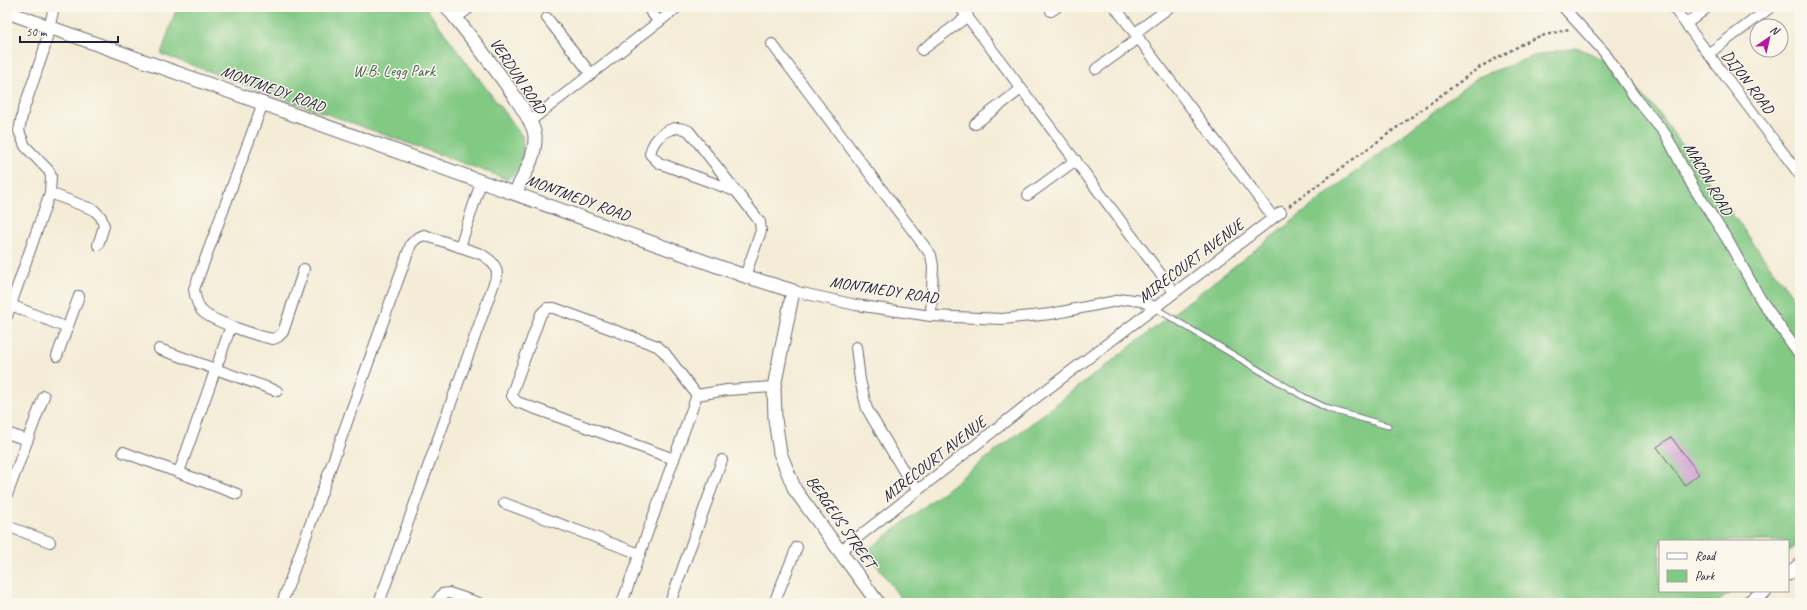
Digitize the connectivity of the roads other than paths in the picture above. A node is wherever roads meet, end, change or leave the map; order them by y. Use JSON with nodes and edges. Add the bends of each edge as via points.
{"nodes":[{"id":1,"x":54,"y":7,"type":"edge"},
{"id":2,"x":472,"y":7,"type":"edge"},
{"id":3,"x":647,"y":7,"type":"edge"},
{"id":4,"x":678,"y":7,"type":"edge"},
{"id":5,"x":960,"y":7,"type":"edge"},
{"id":6,"x":1115,"y":7,"type":"edge"},
{"id":7,"x":1170,"y":7,"type":"edge"},
{"id":8,"x":1563,"y":7,"type":"edge"},
{"id":9,"x":1673,"y":7,"type":"edge"},
{"id":10,"x":1708,"y":7,"type":"edge"},
{"id":11,"x":1770,"y":7,"type":"edge"},
{"id":12,"x":454,"y":11,"type":"edge"},
{"id":13,"x":7,"y":12,"type":"edge"},
{"id":14,"x":968,"y":16,"type":"junction"},
{"id":15,"x":546,"y":18,"type":"dead end"},
{"id":16,"x":659,"y":22,"type":"junction"},
{"id":17,"x":1686,"y":24,"type":"junction"},
{"id":18,"x":49,"y":28,"type":"junction"},
{"id":19,"x":1137,"y":35,"type":"junction"},
{"id":20,"x":772,"y":44,"type":"dead end"},
{"id":21,"x":922,"y":50,"type":"dead end"},
{"id":22,"x":1708,"y":54,"type":"junction"},
{"id":23,"x":1096,"y":69,"type":"dead end"},
{"id":24,"x":591,"y":74,"type":"junction"},
{"id":25,"x":1021,"y":89,"type":"junction"},
{"id":26,"x":262,"y":103,"type":"junction"},
{"id":27,"x":530,"y":121,"type":"junction"},
{"id":28,"x":975,"y":124,"type":"dead end"},
{"id":29,"x":1076,"y":160,"type":"junction"},
{"id":30,"x":1800,"y":175,"type":"edge"},
{"id":31,"x":481,"y":182,"type":"junction"},
{"id":32,"x":735,"y":192,"type":"junction"},
{"id":33,"x":50,"y":193,"type":"junction"},
{"id":34,"x":515,"y":193,"type":"junction"},
{"id":35,"x":1028,"y":195,"type":"dead end"},
{"id":36,"x":98,"y":245,"type":"dead end"},
{"id":37,"x":460,"y":247,"type":"junction"},
{"id":38,"x":304,"y":269,"type":"dead end"},
{"id":39,"x":746,"y":276,"type":"junction"},
{"id":40,"x":793,"y":291,"type":"junction"},
{"id":41,"x":1174,"y":292,"type":"junction"},
{"id":42,"x":79,"y":296,"type":"dead end"},
{"id":43,"x":11,"y":305,"type":"junction"},
{"id":44,"x":1154,"y":307,"type":"junction"},
{"id":45,"x":7,"y":316,"type":"edge"},
{"id":46,"x":931,"y":316,"type":"junction"},
{"id":47,"x":231,"y":326,"type":"junction"},
{"id":48,"x":67,"y":328,"type":"junction"},
{"id":49,"x":856,"y":347,"type":"dead end"},
{"id":50,"x":159,"y":349,"type":"dead end"},
{"id":51,"x":1800,"y":355,"type":"edge"},
{"id":52,"x":57,"y":356,"type":"dead end"},
{"id":53,"x":216,"y":369,"type":"junction"},
{"id":54,"x":774,"y":387,"type":"junction"},
{"id":55,"x":276,"y":391,"type":"dead end"},
{"id":56,"x":697,"y":395,"type":"junction"},
{"id":57,"x":44,"y":396,"type":"dead end"},
{"id":58,"x":1388,"y":426,"type":"dead end"},
{"id":59,"x":7,"y":433,"type":"edge"},
{"id":60,"x":27,"y":440,"type":"junction"},
{"id":61,"x":123,"y":452,"type":"dead end"},
{"id":62,"x":674,"y":459,"type":"junction"},
{"id":63,"x":722,"y":460,"type":"dead end"},
{"id":64,"x":179,"y":472,"type":"junction"},
{"id":65,"x":918,"y":490,"type":"junction"},
{"id":66,"x":237,"y":494,"type":"dead end"},
{"id":67,"x":7,"y":495,"type":"edge"},
{"id":68,"x":504,"y":503,"type":"dead end"},
{"id":69,"x":7,"y":526,"type":"edge"},
{"id":70,"x":50,"y":542,"type":"dead end"},
{"id":71,"x":797,"y":547,"type":"dead end"},
{"id":72,"x":840,"y":552,"type":"junction"},
{"id":73,"x":640,"y":554,"type":"junction"},
{"id":74,"x":1800,"y":565,"type":"edge"},
{"id":75,"x":1789,"y":573,"type":"edge"},
{"id":76,"x":1764,"y":592,"type":"edge"},
{"id":77,"x":282,"y":603,"type":"edge"},
{"id":78,"x":379,"y":603,"type":"edge"},
{"id":79,"x":436,"y":603,"type":"edge"},
{"id":80,"x":479,"y":603,"type":"edge"},
{"id":81,"x":622,"y":603,"type":"edge"},
{"id":82,"x":670,"y":603,"type":"edge"},
{"id":83,"x":774,"y":603,"type":"edge"},
{"id":84,"x":878,"y":603,"type":"edge"},
{"id":85,"x":1748,"y":603,"type":"edge"}],
"edges":[{"from":1,"to":18,"type":"street"},
{"from":2,"to":12,"type":"street"},
{"from":3,"to":16,"type":"street"},
{"from":4,"to":16,"type":"street"},
{"from":5,"to":14,"type":"street"},
{"from":6,"to":19,"type":"street"},
{"from":7,"to":19,"type":"street"},
{"from":8,"to":51,"type":"street","name":"MACON ROAD","via":[[1604,52],[1634,96],[1666,135],[1692,185],[1727,239],[1761,300]]},
{"from":9,"to":17,"type":"street","name":"DIJON ROAD"},
{"from":10,"to":17,"type":"street"},
{"from":11,"to":22,"type":"street"},
{"from":12,"to":27,"type":"street","name":"VERDUN ROAD"},
{"from":13,"to":18,"type":"street","name":"MONTMEDY ROAD"},
{"from":14,"to":21,"type":"street"},
{"from":14,"to":25,"type":"street"},
{"from":15,"to":24,"type":"street"},
{"from":16,"to":24,"type":"street"},
{"from":17,"to":22,"type":"street","name":"DIJON ROAD"},
{"from":18,"to":26,"type":"street","name":"MONTMEDY ROAD"},
{"from":18,"to":33,"type":"street","via":[[19,131],[25,146],[49,171]]},
{"from":19,"to":23,"type":"street"},
{"from":19,"to":41,"type":"street","name":"MIRECOURT AVENUE","via":[[1277,215]]},
{"from":20,"to":46,"type":"street","via":[[931,255]]},
{"from":22,"to":30,"type":"street","name":"DIJON ROAD"},
{"from":24,"to":27,"type":"street"},
{"from":25,"to":28,"type":"street"},
{"from":25,"to":29,"type":"street"},
{"from":26,"to":31,"type":"street","name":"MONTMEDY ROAD"},
{"from":26,"to":47,"type":"street","via":[[194,289],[194,296],[201,309]]},
{"from":27,"to":34,"type":"street","name":"VERDUN ROAD","via":[[535,134],[531,162]]},
{"from":29,"to":35,"type":"street"},
{"from":29,"to":41,"type":"street"},
{"from":31,"to":34,"type":"street","name":"MONTMEDY ROAD"},
{"from":31,"to":37,"type":"street"},
{"from":32,"to":32,"type":"street","via":[[689,131],[682,127],[674,127],[656,140],[651,148],[650,154],[658,163]]},
{"from":32,"to":39,"type":"street","via":[[760,222],[758,243]]},
{"from":33,"to":36,"type":"street","via":[[98,213],[104,226]]},
{"from":33,"to":43,"type":"street"},
{"from":34,"to":39,"type":"street","name":"MONTMEDY ROAD"},
{"from":37,"to":77,"type":"street","via":[[424,235],[411,244]]},
{"from":37,"to":78,"type":"street","via":[[489,258],[497,271],[497,279]]},
{"from":38,"to":47,"type":"street","via":[[283,332],[278,337],[266,338]]},
{"from":39,"to":40,"type":"street","name":"MONTMEDY ROAD"},
{"from":40,"to":46,"type":"street","name":"MONTMEDY ROAD","via":[[856,305]]},
{"from":40,"to":54,"type":"street","name":"BERGEUS STREET"},
{"from":41,"to":44,"type":"street","name":"MIRECOURT AVENUE"},
{"from":42,"to":48,"type":"street"},
{"from":43,"to":45,"type":"street"},
{"from":43,"to":48,"type":"street"},
{"from":44,"to":46,"type":"street","name":"MONTMEDY ROAD","via":[[1126,299],[1051,314],[1002,319]]},
{"from":44,"to":58,"type":"lane","via":[[1304,397],[1329,409]]},
{"from":44,"to":65,"type":"street","name":"MIRECOURT AVENUE"},
{"from":47,"to":53,"type":"street"},
{"from":48,"to":52,"type":"street"},
{"from":49,"to":65,"type":"street","via":[[867,409],[906,475]]},
{"from":50,"to":53,"type":"street"},
{"from":53,"to":55,"type":"street"},
{"from":53,"to":64,"type":"street"},
{"from":54,"to":56,"type":"street"},
{"from":54,"to":72,"type":"street","name":"BERGEUS STREET","via":[[780,453],[795,490]]},
{"from":56,"to":62,"type":"street"},
{"from":56,"to":62,"type":"street","via":[[657,346],[554,308],[547,308],[541,314],[512,393],[514,399]]},
{"from":57,"to":60,"type":"street"},
{"from":59,"to":60,"type":"street"},
{"from":60,"to":67,"type":"street"},
{"from":61,"to":64,"type":"street"},
{"from":62,"to":73,"type":"street"},
{"from":63,"to":82,"type":"street"},
{"from":64,"to":66,"type":"street"},
{"from":65,"to":72,"type":"street","name":"MIRECOURT AVENUE"},
{"from":68,"to":73,"type":"street"},
{"from":69,"to":70,"type":"street"},
{"from":71,"to":83,"type":"street"},
{"from":72,"to":84,"type":"street","name":"BERGEUS STREET"},
{"from":73,"to":81,"type":"street"},
{"from":74,"to":75,"type":"street"},
{"from":76,"to":85,"type":"street"},
{"from":79,"to":80,"type":"street","via":[[442,594],[449,593]]}]}
